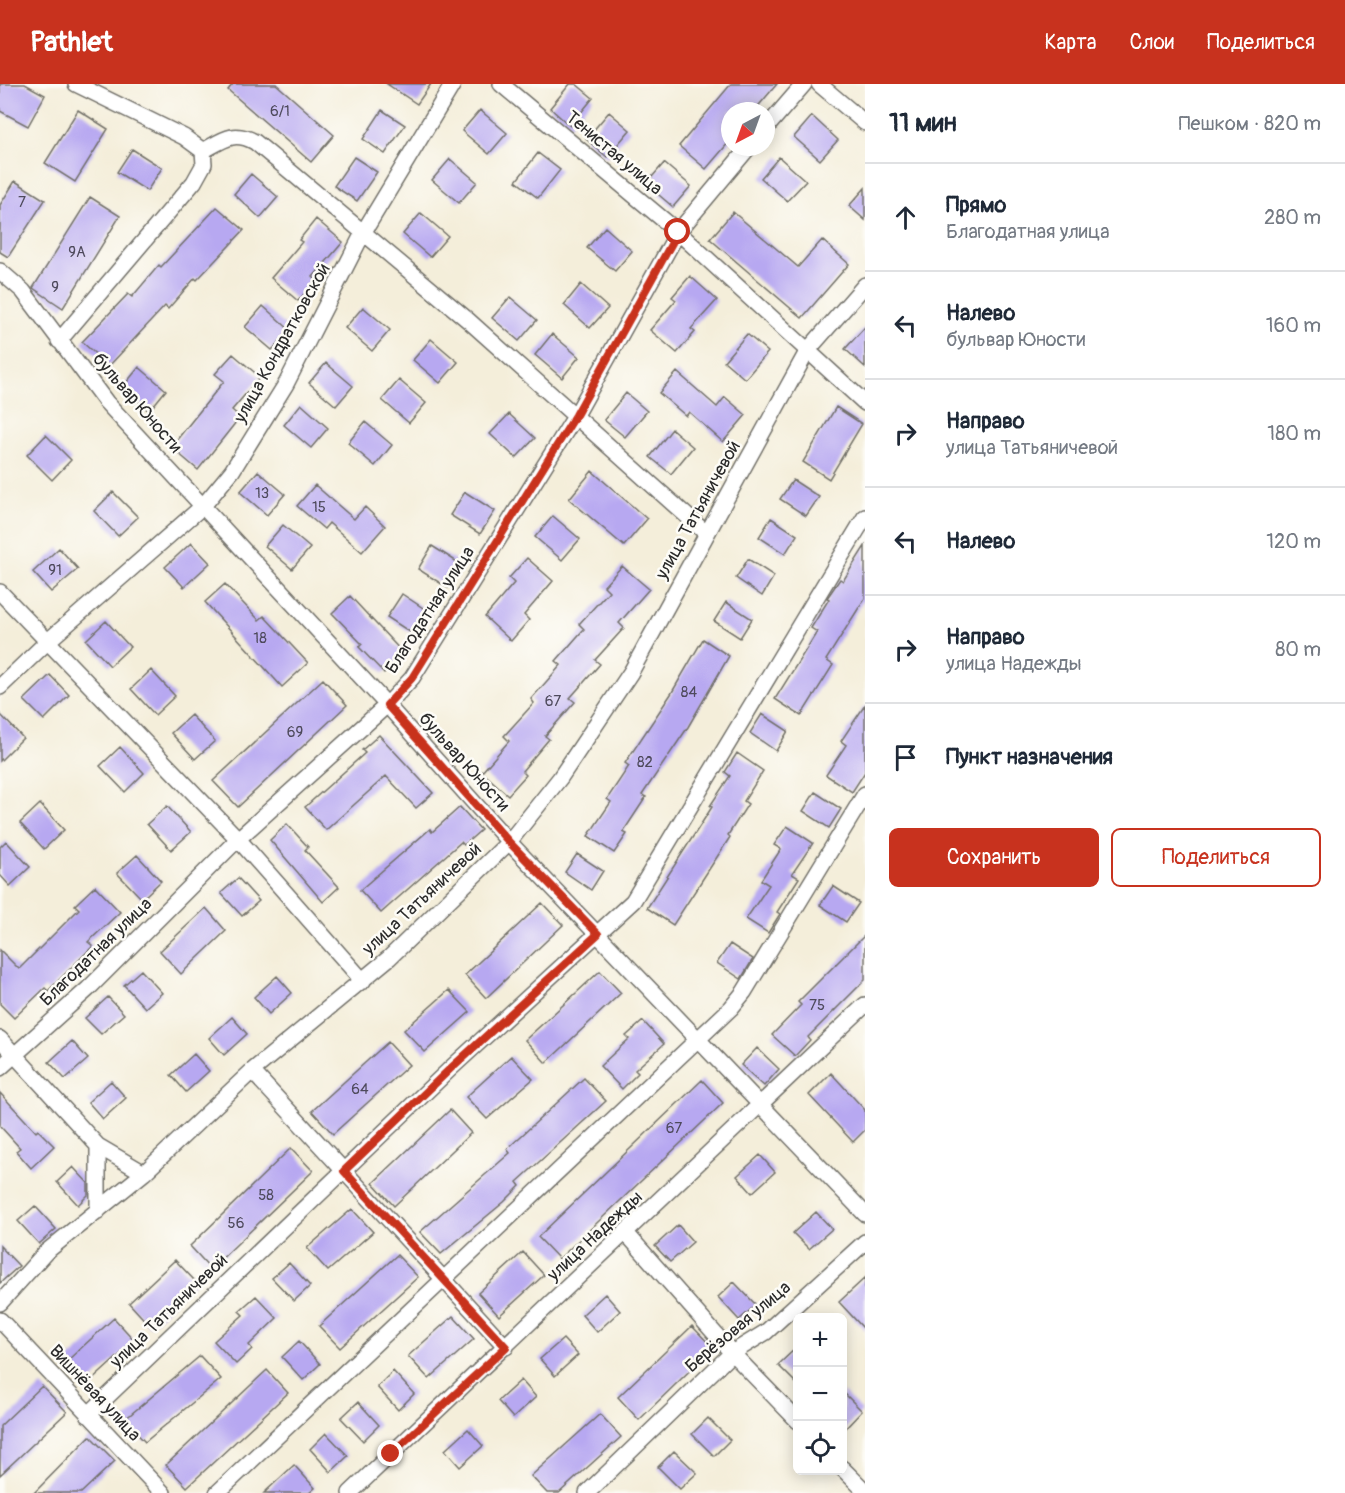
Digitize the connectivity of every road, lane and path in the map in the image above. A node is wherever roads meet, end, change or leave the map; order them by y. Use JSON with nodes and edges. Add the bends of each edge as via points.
{"nodes":[{"id":1,"x":76,"y":84,"type":"edge"},
{"id":2,"x":453,"y":84,"type":"edge"},
{"id":3,"x":501,"y":84,"type":"edge"},
{"id":4,"x":804,"y":84,"type":"edge"},
{"id":5,"x":819,"y":84,"type":"edge"},
{"id":6,"x":775,"y":118,"type":"edge"},
{"id":7,"x":865,"y":123,"type":"edge"},
{"id":8,"x":203,"y":151,"type":"junction"},
{"id":9,"x":741,"y":156,"type":"edge"},
{"id":10,"x":678,"y":232,"type":"junction"},
{"id":11,"x":363,"y":233,"type":"junction"},
{"id":12,"x":0,"y":271,"type":"edge"},
{"id":13,"x":865,"y":285,"type":"edge"},
{"id":14,"x":59,"y":341,"type":"junction"},
{"id":15,"x":808,"y":350,"type":"junction"},
{"id":16,"x":865,"y":403,"type":"edge"},
{"id":17,"x":576,"y":415,"type":"junction"},
{"id":18,"x":203,"y":506,"type":"junction"},
{"id":19,"x":865,"y":518,"type":"edge"},
{"id":20,"x":707,"y":534,"type":"junction"},
{"id":21,"x":0,"y":592,"type":"edge"},
{"id":22,"x":48,"y":641,"type":"junction"},
{"id":23,"x":0,"y":687,"type":"edge"},
{"id":24,"x":387,"y":705,"type":"junction"},
{"id":25,"x":865,"y":794,"type":"edge"},
{"id":26,"x":238,"y":839,"type":"junction"},
{"id":27,"x":509,"y":842,"type":"junction"},
{"id":28,"x":598,"y":934,"type":"junction"},
{"id":29,"x":363,"y":981,"type":"junction"},
{"id":30,"x":865,"y":1005,"type":"edge"},
{"id":31,"x":0,"y":1039,"type":"edge"},
{"id":32,"x":697,"y":1039,"type":"junction"},
{"id":33,"x":15,"y":1054,"type":"junction"},
{"id":34,"x":0,"y":1068,"type":"edge"},
{"id":35,"x":252,"y":1071,"type":"junction"},
{"id":36,"x":760,"y":1106,"type":"junction"},
{"id":37,"x":98,"y":1146,"type":"junction"},
{"id":38,"x":344,"y":1171,"type":"junction"},
{"id":39,"x":144,"y":1173,"type":"junction"},
{"id":40,"x":98,"y":1211,"type":"junction"},
{"id":41,"x":865,"y":1214,"type":"edge"},
{"id":42,"x":626,"y":1233,"type":"junction"},
{"id":43,"x":865,"y":1242,"type":"edge"},
{"id":44,"x":443,"y":1277,"type":"junction"},
{"id":45,"x":0,"y":1303,"type":"edge"},
{"id":46,"x":2,"y":1325,"type":"edge"},
{"id":47,"x":506,"y":1347,"type":"junction"},
{"id":48,"x":732,"y":1353,"type":"junction"},
{"id":49,"x":88,"y":1415,"type":"junction"},
{"id":50,"x":793,"y":1416,"type":"edge"},
{"id":51,"x":847,"y":1472,"type":"edge"},
{"id":52,"x":865,"y":1491,"type":"edge"},
{"id":53,"x":163,"y":1493,"type":"edge"},
{"id":54,"x":217,"y":1493,"type":"edge"},
{"id":55,"x":350,"y":1493,"type":"edge"},
{"id":56,"x":587,"y":1493,"type":"edge"}],
"edges":[{"from":1,"to":8,"type":"street","via":[[184,137]]},
{"from":2,"to":11,"type":"street","name":"улица Кондратковской"},
{"from":3,"to":10,"type":"street","name":"Тенистая улица"},
{"from":4,"to":6,"type":"street"},
{"from":5,"to":7,"type":"street"},
{"from":8,"to":11,"type":"street","via":[[230,137],[243,136],[255,142]]},
{"from":8,"to":14,"type":"street","via":[[204,164],[194,182]]},
{"from":9,"to":10,"type":"street","name":"Благодатная улица"},
{"from":10,"to":15,"type":"street","name":"Тенистая улица"},
{"from":10,"to":17,"type":"street","name":"Благодатная улица"},
{"from":11,"to":17,"type":"street"},
{"from":11,"to":18,"type":"street","name":"улица Кондратковской","via":[[286,384],[232,471]]},
{"from":12,"to":14,"type":"street","name":"бульвар Юности","via":[[23,291]]},
{"from":13,"to":15,"type":"street","name":"улица Татьяничевой"},
{"from":14,"to":18,"type":"street","name":"бульвар Юности","via":[[106,402]]},
{"from":15,"to":16,"type":"street","name":"Тенистая улица"},
{"from":15,"to":20,"type":"street","name":"улица Татьяничевой"},
{"from":17,"to":20,"type":"street"},
{"from":17,"to":24,"type":"street","name":"Благодатная улица","via":[[412,678]]},
{"from":18,"to":22,"type":"street","name":"улица Кондратковской"},
{"from":18,"to":24,"type":"street","name":"бульвар Юности"},
{"from":19,"to":28,"type":"street","name":"улица Татьяничевой","via":[[633,900]]},
{"from":20,"to":27,"type":"street","name":"улица Татьяничевой","via":[[631,672],[561,778]]},
{"from":21,"to":22,"type":"street"},
{"from":22,"to":23,"type":"street","name":"улица Кондратковской"},
{"from":22,"to":26,"type":"street"},
{"from":24,"to":26,"type":"street","name":"Благодатная улица"},
{"from":24,"to":27,"type":"street","name":"бульвар Юности"},
{"from":25,"to":32,"type":"street","via":[[744,992]]},
{"from":26,"to":29,"type":"street"},
{"from":26,"to":33,"type":"street","name":"Благодатная улица","via":[[88,989]]},
{"from":27,"to":28,"type":"street","name":"бульвар Юности"},
{"from":27,"to":29,"type":"street","name":"улица Татьяничевой"},
{"from":28,"to":32,"type":"street","name":"бульвар Юности"},
{"from":28,"to":38,"type":"street","name":"улица Татьяничевой"},
{"from":29,"to":35,"type":"street","name":"улица Татьяничевой"},
{"from":30,"to":36,"type":"street","name":"улица Надежды"},
{"from":31,"to":33,"type":"street"},
{"from":32,"to":36,"type":"street","name":"бульвар Юности"},
{"from":32,"to":44,"type":"street"},
{"from":33,"to":34,"type":"street","name":"Благодатная улица"},
{"from":33,"to":37,"type":"street"},
{"from":35,"to":38,"type":"street"},
{"from":35,"to":39,"type":"street","name":"улица Татьяничевой"},
{"from":36,"to":41,"type":"street","name":"бульвар Юности"},
{"from":36,"to":42,"type":"street","name":"улица Надежды"},
{"from":37,"to":39,"type":"street"},
{"from":37,"to":40,"type":"street"},
{"from":38,"to":44,"type":"street"},
{"from":38,"to":49,"type":"street","name":"улица Татьяничевой"},
{"from":39,"to":40,"type":"street","name":"улица Татьяничевой"},
{"from":40,"to":45,"type":"street","name":"улица Татьяничевой","via":[[46,1252]]},
{"from":42,"to":47,"type":"street","name":"улица Надежды"},
{"from":42,"to":48,"type":"street"},
{"from":43,"to":48,"type":"street","name":"Берёзовая улица","via":[[766,1332]]},
{"from":44,"to":47,"type":"street"},
{"from":44,"to":54,"type":"street"},
{"from":46,"to":49,"type":"street","name":"Вишнёвая улица"},
{"from":47,"to":55,"type":"street","name":"улица Надежды"},
{"from":48,"to":50,"type":"street"},
{"from":48,"to":56,"type":"street","name":"Берёзовая улица"},
{"from":49,"to":53,"type":"street","name":"Вишнёвая улица"},
{"from":51,"to":52,"type":"street"}]}
